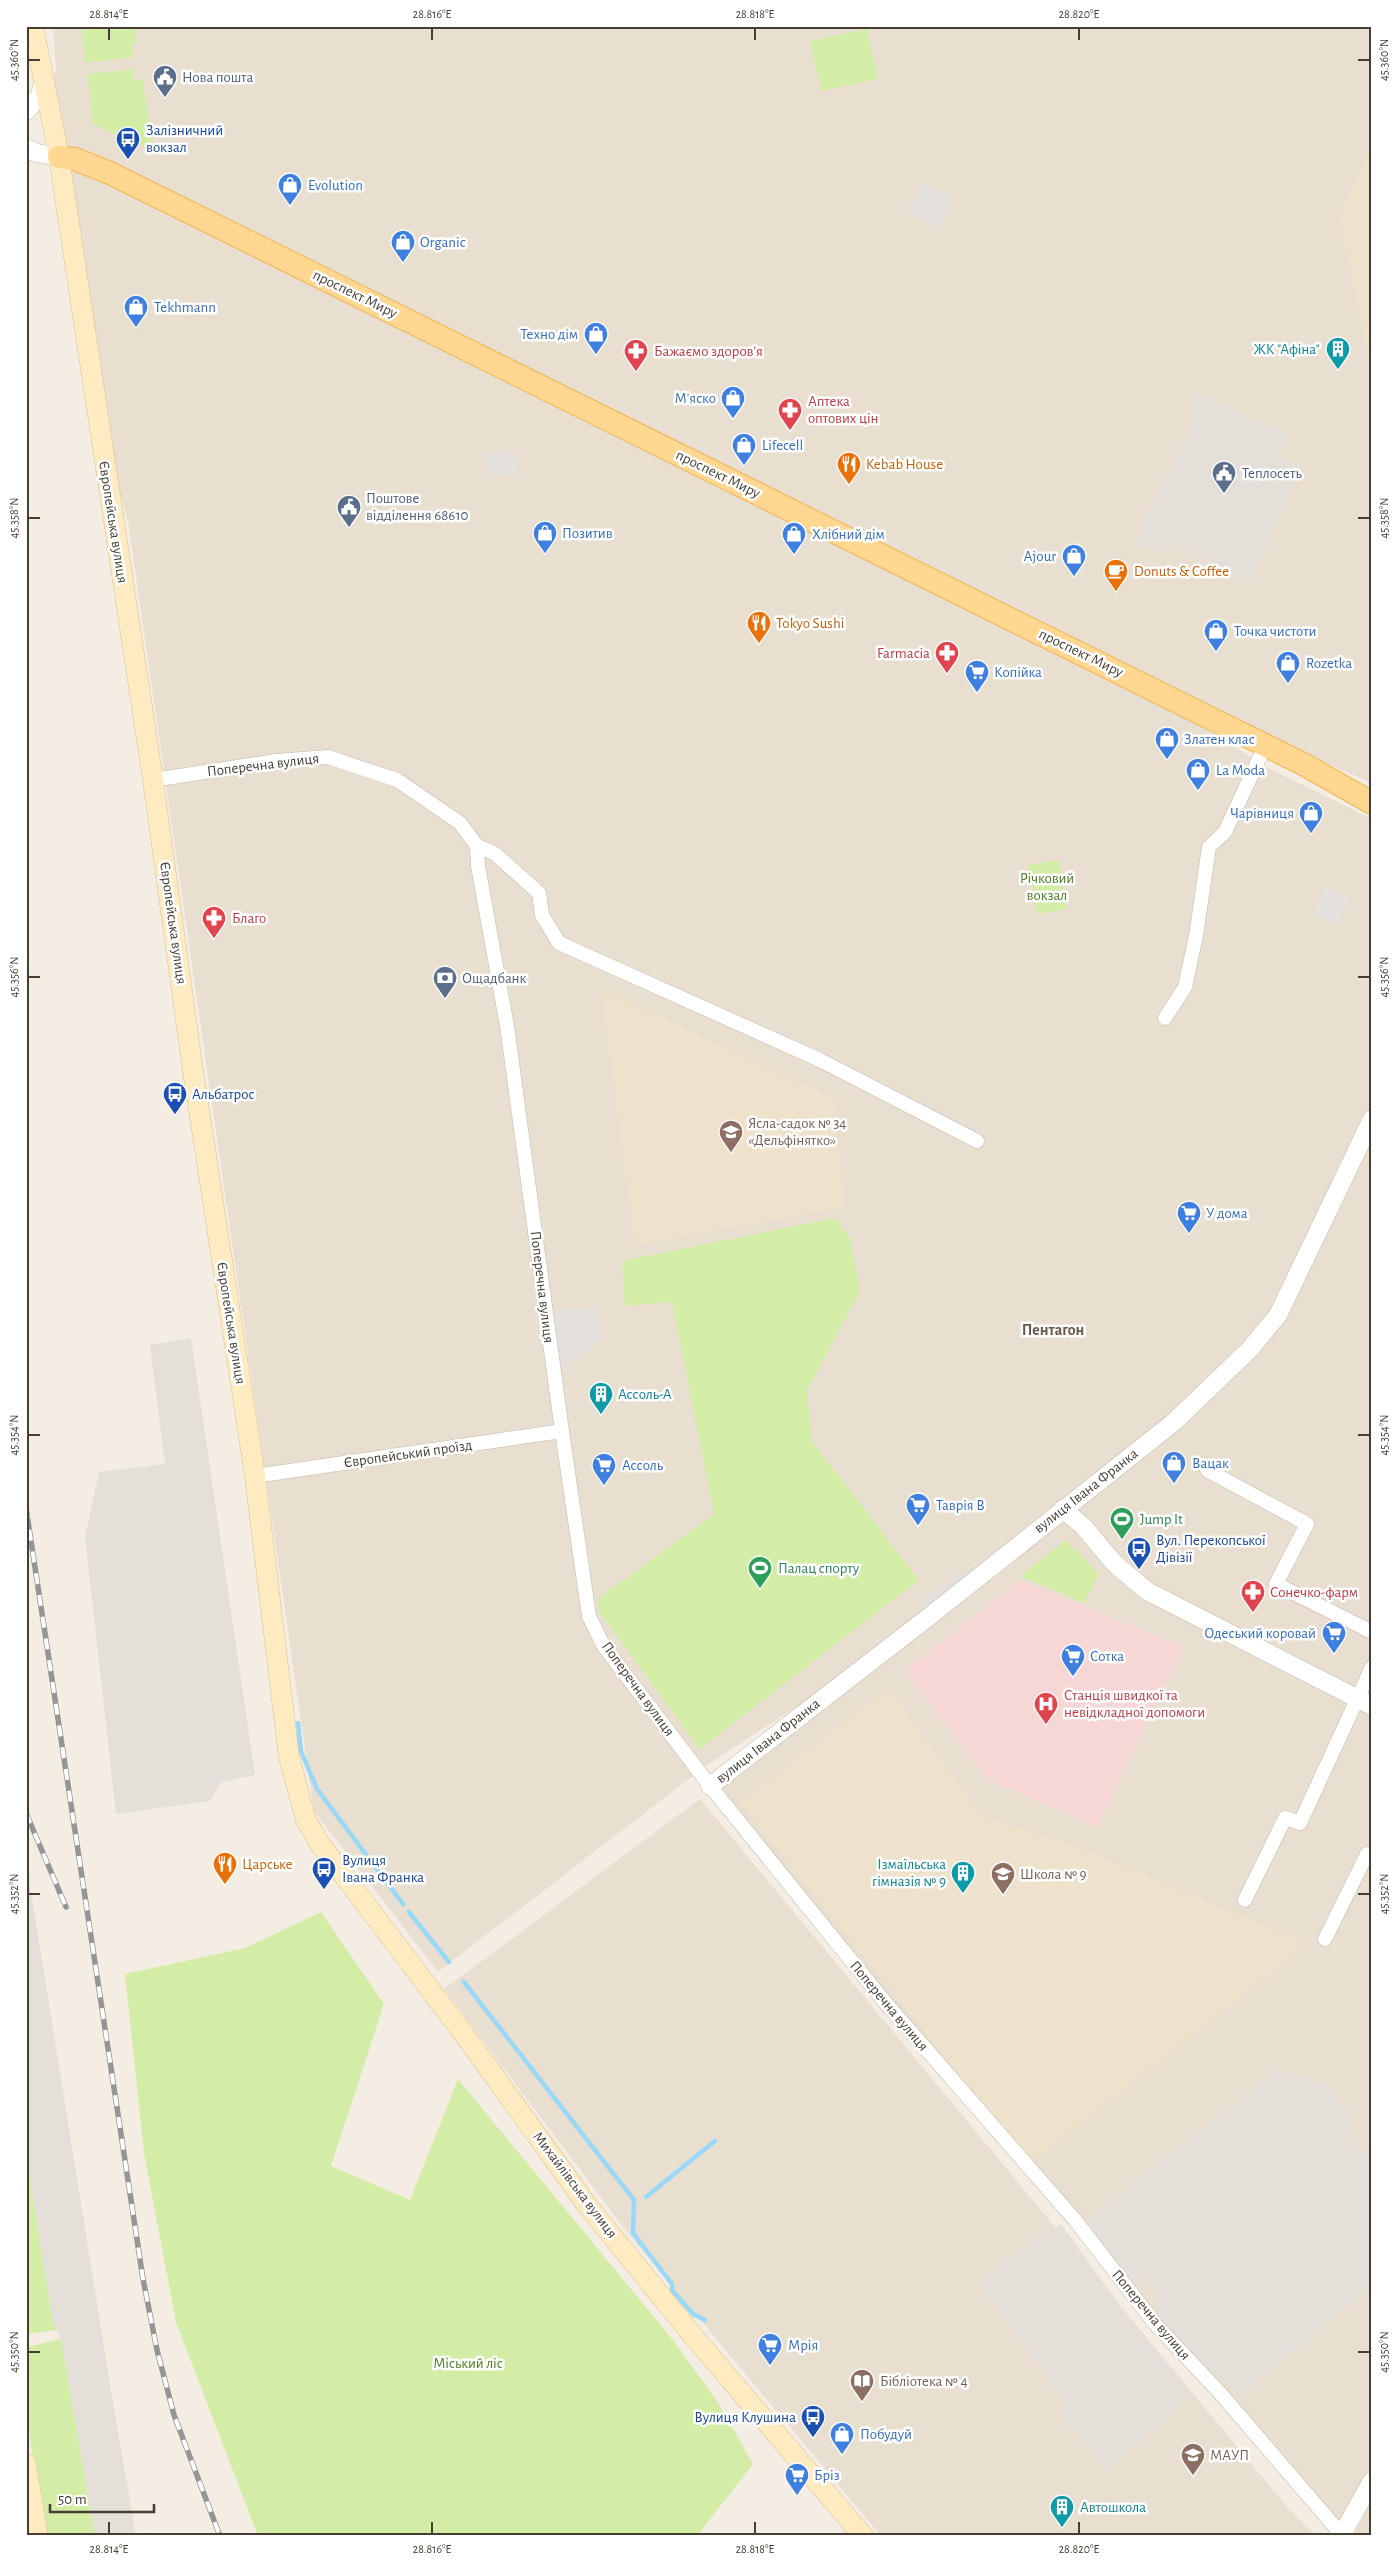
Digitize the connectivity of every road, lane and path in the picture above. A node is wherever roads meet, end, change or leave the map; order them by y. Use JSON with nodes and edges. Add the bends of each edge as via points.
{"nodes":[{"id":1,"x":33,"y":26,"type":"edge"},
{"id":2,"x":43,"y":71,"type":"junction"},
{"id":3,"x":26,"y":111,"type":"edge"},
{"id":4,"x":26,"y":148,"type":"edge"},
{"id":5,"x":59,"y":157,"type":"junction"},
{"id":6,"x":1265,"y":746,"type":"junction"},
{"id":7,"x":153,"y":780,"type":"junction"},
{"id":8,"x":1372,"y":803,"type":"edge"},
{"id":9,"x":477,"y":846,"type":"junction"},
{"id":10,"x":1165,"y":1018,"type":"dead end"},
{"id":11,"x":1372,"y":1119,"type":"edge"},
{"id":12,"x":977,"y":1141,"type":"dead end"},
{"id":13,"x":562,"y":1432,"type":"junction"},
{"id":14,"x":1207,"y":1470,"type":"dead end"},
{"id":15,"x":255,"y":1476,"type":"junction"},
{"id":16,"x":1063,"y":1509,"type":"junction"},
{"id":17,"x":1372,"y":1632,"type":"edge"},
{"id":18,"x":1372,"y":1667,"type":"edge"},
{"id":19,"x":1356,"y":1699,"type":"junction"},
{"id":20,"x":1372,"y":1706,"type":"edge"},
{"id":21,"x":710,"y":1786,"type":"junction"},
{"id":22,"x":306,"y":1820,"type":"joint"},
{"id":23,"x":1372,"y":1856,"type":"edge"},
{"id":24,"x":1245,"y":1900,"type":"dead end"},
{"id":25,"x":1325,"y":1939,"type":"dead end"},
{"id":26,"x":26,"y":2464,"type":"edge"},
{"id":27,"x":1372,"y":2481,"type":"edge"},
{"id":28,"x":1341,"y":2535,"type":"edge"},
{"id":29,"x":38,"y":2536,"type":"edge"},
{"id":30,"x":862,"y":2536,"type":"edge"}],
"edges":[{"from":1,"to":2,"type":"main road","name":"Європейська вулиця"},
{"from":2,"to":3,"type":"street","via":[[40,96]]},
{"from":2,"to":5,"type":"main road","name":"Європейська вулиця"},
{"from":4,"to":5,"type":"street","via":[[37,154]]},
{"from":5,"to":6,"type":"main road","name":"проспект Миру","via":[[110,173]]},
{"from":5,"to":7,"type":"main road","name":"Європейська вулиця"},
{"from":6,"to":8,"type":"main road","name":"проспект Миру"},
{"from":6,"to":10,"type":"street","via":[[1225,832],[1209,847],[1185,987]]},
{"from":7,"to":9,"type":"street","name":"Поперечна вулиця","via":[[276,761],[328,757],[397,780],[460,823]]},
{"from":7,"to":15,"type":"main road","name":"Європейська вулиця","via":[[194,1081]]},
{"from":9,"to":12,"type":"street","via":[[494,853],[539,894],[542,914],[559,943],[820,1060]]},
{"from":9,"to":13,"type":"street","name":"Поперечна вулиця","via":[[507,1026]]},
{"from":11,"to":16,"type":"street","name":"вулиця Івана Франка","via":[[1278,1315],[1267,1330],[1174,1422]]},
{"from":13,"to":15,"type":"street","name":"Європейський проїзд"},
{"from":13,"to":21,"type":"street","name":"Поперечна вулиця","via":[[589,1616],[603,1645]]},
{"from":14,"to":17,"type":"street","via":[[1307,1524],[1276,1584]]},
{"from":15,"to":22,"type":"main road","name":"Європейська вулиця","via":[[289,1757]]},
{"from":16,"to":19,"type":"street","via":[[1083,1526],[1115,1564],[1148,1591]]},
{"from":16,"to":21,"type":"street","name":"вулиця Івана Франка"},
{"from":18,"to":19,"type":"street"},
{"from":19,"to":20,"type":"street"},
{"from":19,"to":24,"type":"street","via":[[1300,1824],[1286,1818]]},
{"from":21,"to":28,"type":"street","name":"Поперечна вулиця","via":[[884,2001],[1074,2220],[1156,2325],[1220,2393]]},
{"from":22,"to":30,"type":"main road","name":"Михайлівська вулиця","via":[[320,1844],[466,2037],[587,2205]]},
{"from":23,"to":25,"type":"street","via":[[1367,1854]]},
{"from":26,"to":29,"type":"main road"},
{"from":27,"to":28,"type":"street"}]}
